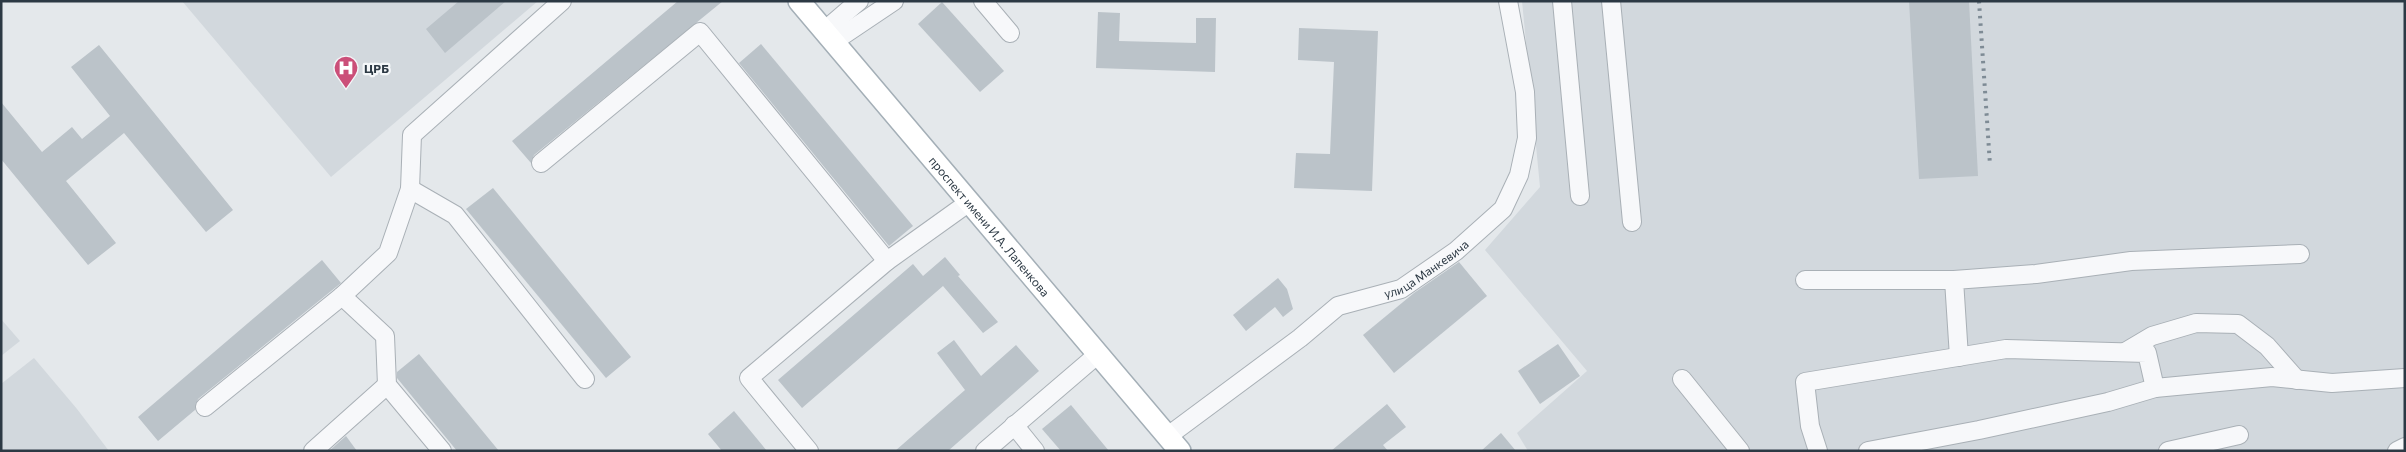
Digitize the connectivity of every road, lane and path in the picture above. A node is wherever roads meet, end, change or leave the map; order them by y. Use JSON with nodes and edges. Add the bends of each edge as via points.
{"nodes":[{"id":1,"x":562,"y":1,"type":"edge"},
{"id":2,"x":798,"y":1,"type":"edge"},
{"id":3,"x":859,"y":1,"type":"edge"},
{"id":4,"x":894,"y":1,"type":"edge"},
{"id":5,"x":983,"y":1,"type":"edge"},
{"id":6,"x":1508,"y":1,"type":"edge"},
{"id":7,"x":1562,"y":1,"type":"edge"},
{"id":8,"x":1611,"y":1,"type":"edge"},
{"id":9,"x":1010,"y":32,"type":"dead end"},
{"id":10,"x":828,"y":37,"type":"junction"},
{"id":11,"x":541,"y":164,"type":"dead end"},
{"id":12,"x":410,"y":190,"type":"junction"},
{"id":13,"x":1580,"y":196,"type":"dead end"},
{"id":14,"x":968,"y":204,"type":"junction"},
{"id":15,"x":1632,"y":222,"type":"dead end"},
{"id":16,"x":2300,"y":254,"type":"dead end"},
{"id":17,"x":887,"y":261,"type":"junction"},
{"id":18,"x":1805,"y":280,"type":"dead end"},
{"id":19,"x":1954,"y":280,"type":"junction"},
{"id":20,"x":342,"y":296,"type":"junction"},
{"id":21,"x":2125,"y":352,"type":"junction"},
{"id":22,"x":1097,"y":355,"type":"junction"},
{"id":23,"x":1959,"y":357,"type":"junction"},
{"id":24,"x":2405,"y":378,"type":"edge"},
{"id":25,"x":585,"y":379,"type":"dead end"},
{"id":26,"x":1682,"y":379,"type":"dead end"},
{"id":27,"x":2297,"y":380,"type":"junction"},
{"id":28,"x":387,"y":384,"type":"junction"},
{"id":29,"x":2155,"y":388,"type":"junction"},
{"id":30,"x":205,"y":407,"type":"dead end"},
{"id":31,"x":1014,"y":425,"type":"junction"},
{"id":32,"x":2239,"y":435,"type":"dead end"},
{"id":33,"x":1174,"y":443,"type":"edge"},
{"id":34,"x":2405,"y":447,"type":"edge"},
{"id":35,"x":313,"y":451,"type":"edge"},
{"id":36,"x":442,"y":451,"type":"edge"},
{"id":37,"x":809,"y":451,"type":"edge"},
{"id":38,"x":985,"y":451,"type":"edge"},
{"id":39,"x":1035,"y":451,"type":"edge"},
{"id":40,"x":1740,"y":451,"type":"edge"},
{"id":41,"x":1818,"y":451,"type":"edge"},
{"id":42,"x":1868,"y":451,"type":"edge"},
{"id":43,"x":2168,"y":451,"type":"edge"},
{"id":44,"x":2397,"y":451,"type":"edge"}],
"edges":[{"from":1,"to":12,"type":"street","via":[[412,135]]},
{"from":2,"to":10,"type":"main road","name":"проспект имени И.А. Лапенкова"},
{"from":3,"to":10,"type":"street"},
{"from":4,"to":10,"type":"street"},
{"from":5,"to":9,"type":"street"},
{"from":6,"to":33,"type":"street","name":"улица Манкевича","via":[[1525,92],[1527,138],[1519,175],[1503,208],[1456,251],[1402,289],[1338,306]]},
{"from":7,"to":13,"type":"street"},
{"from":8,"to":15,"type":"street"},
{"from":10,"to":14,"type":"main road","name":"проспект имени И.А. Лапенкова"},
{"from":11,"to":17,"type":"street","via":[[700,32]]},
{"from":12,"to":20,"type":"street","via":[[388,253]]},
{"from":12,"to":25,"type":"street","via":[[454,215]]},
{"from":14,"to":17,"type":"street"},
{"from":14,"to":22,"type":"main road","name":"проспект имени И.А. Лапенкова"},
{"from":16,"to":19,"type":"street","via":[[2131,261],[2036,274]]},
{"from":17,"to":37,"type":"street","via":[[749,378]]},
{"from":18,"to":19,"type":"street"},
{"from":19,"to":23,"type":"street"},
{"from":20,"to":28,"type":"street","via":[[385,336]]},
{"from":20,"to":30,"type":"street"},
{"from":21,"to":23,"type":"street","via":[[2006,349]]},
{"from":21,"to":27,"type":"street","via":[[2152,336],[2196,323],[2238,324],[2267,346]]},
{"from":21,"to":29,"type":"street","via":[[2147,353]]},
{"from":22,"to":31,"type":"street"},
{"from":22,"to":33,"type":"main road","name":"проспект имени И.А. Лапенкова"},
{"from":23,"to":41,"type":"street","via":[[1805,382],[1810,426]]},
{"from":24,"to":27,"type":"street","via":[[2332,383]]},
{"from":26,"to":40,"type":"street"},
{"from":27,"to":29,"type":"street","via":[[2272,377]]},
{"from":28,"to":35,"type":"street"},
{"from":28,"to":36,"type":"street"},
{"from":29,"to":42,"type":"street","via":[[2108,402]]},
{"from":31,"to":38,"type":"street"},
{"from":31,"to":39,"type":"street"},
{"from":32,"to":43,"type":"street"},
{"from":34,"to":44,"type":"street"}]}
